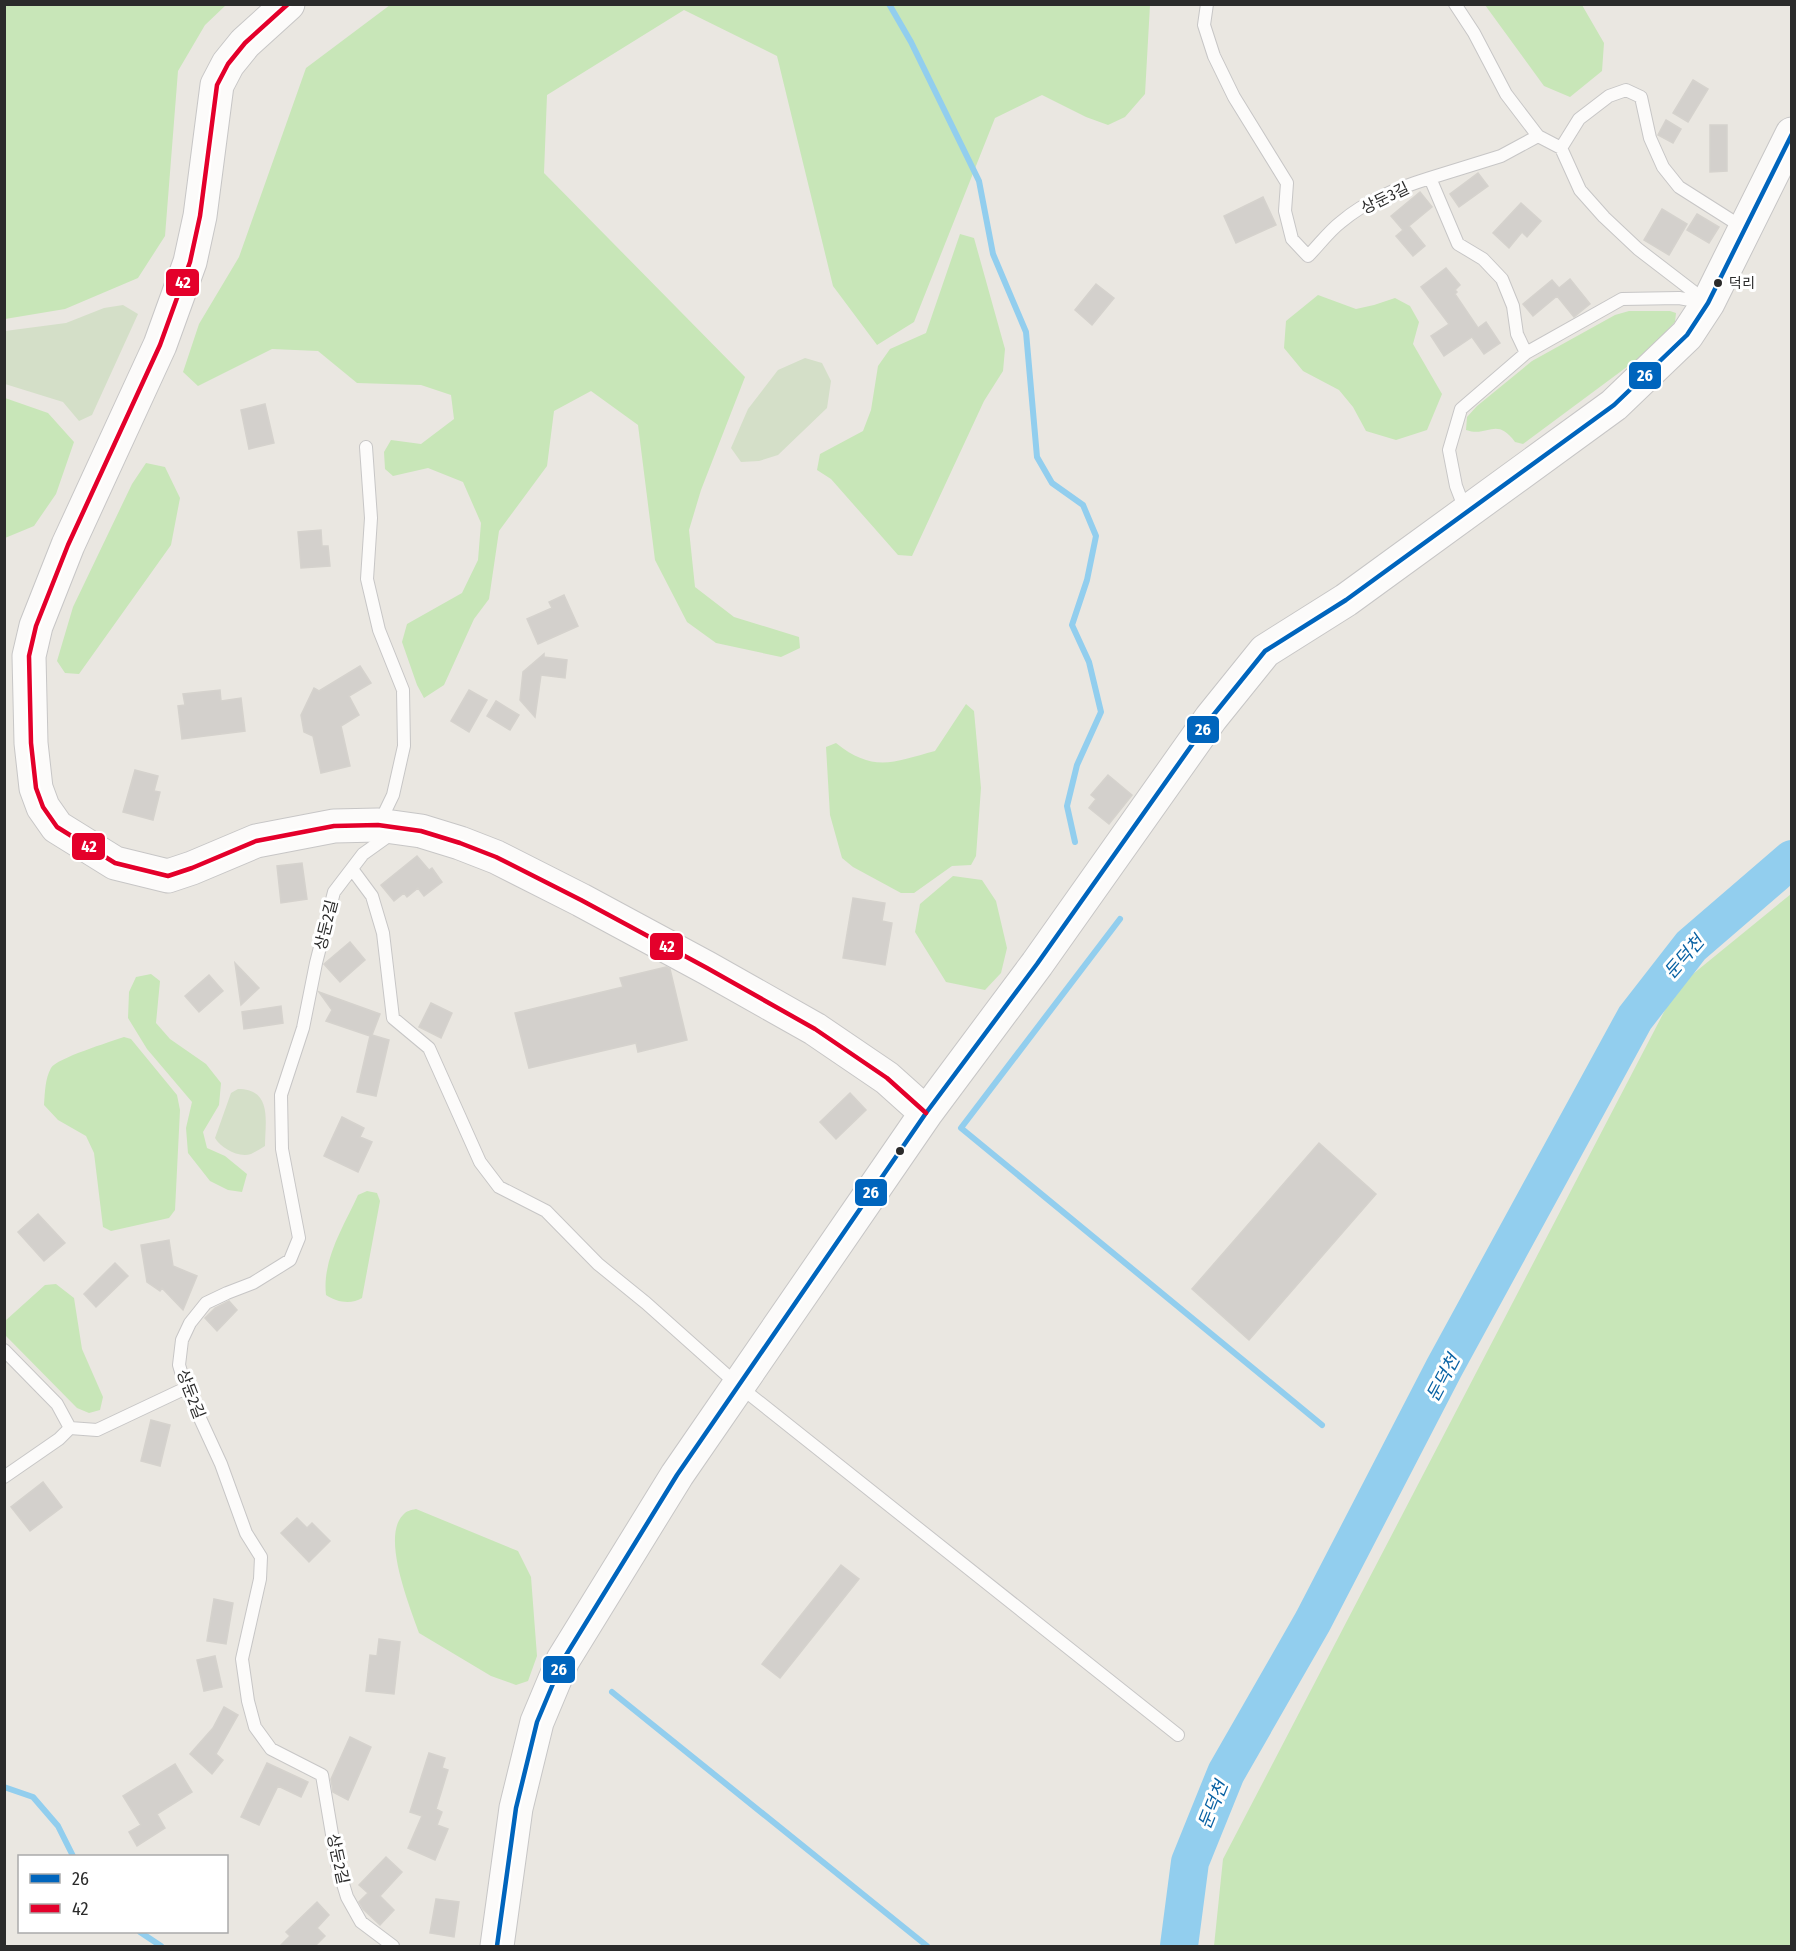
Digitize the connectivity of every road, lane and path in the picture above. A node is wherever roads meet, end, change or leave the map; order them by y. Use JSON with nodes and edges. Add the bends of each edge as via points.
{"nodes":[{"id":1,"x":288,"y":4,"type":"edge"},
{"id":2,"x":1207,"y":4,"type":"edge"},
{"id":3,"x":1455,"y":4,"type":"edge"},
{"id":4,"x":1791,"y":134,"type":"edge"},
{"id":5,"x":1538,"y":136,"type":"junction"},
{"id":6,"x":1561,"y":148,"type":"junction"},
{"id":7,"x":1430,"y":178,"type":"junction"},
{"id":8,"x":1744,"y":229,"type":"junction"},
{"id":9,"x":1708,"y":303,"type":"junction"},
{"id":10,"x":1526,"y":353,"type":"junction"},
{"id":11,"x":366,"y":447,"type":"dead end"},
{"id":12,"x":1467,"y":513,"type":"junction"},
{"id":13,"x":389,"y":827,"type":"junction"},
{"id":14,"x":352,"y":869,"type":"junction"},
{"id":15,"x":926,"y":1113,"type":"junction"},
{"id":16,"x":4,"y":1350,"type":"edge"},
{"id":17,"x":739,"y":1386,"type":"junction"},
{"id":18,"x":186,"y":1388,"type":"junction"},
{"id":19,"x":70,"y":1428,"type":"junction"},
{"id":20,"x":4,"y":1477,"type":"edge"},
{"id":21,"x":1178,"y":1735,"type":"dead end"},
{"id":22,"x":393,"y":1947,"type":"edge"},
{"id":23,"x":497,"y":1947,"type":"edge"}],
"edges":[{"from":1,"to":13,"type":"street","via":[[245,43],[217,85],[190,262],[160,345],[68,545],[36,626],[29,675],[36,788],[57,827],[81,844],[115,863],[168,876],[256,841],[334,826]]},
{"from":2,"to":7,"type":"lane","name":"상둔3길","via":[[1204,25],[1214,57],[1287,183],[1285,211],[1292,239],[1308,256],[1340,222],[1366,205]]},
{"from":3,"to":5,"type":"lane","via":[[1506,94]]},
{"from":4,"to":8,"type":"street"},
{"from":5,"to":6,"type":"lane"},
{"from":5,"to":7,"type":"lane","via":[[1501,156]]},
{"from":6,"to":8,"type":"lane","via":[[1579,119],[1609,96],[1626,90],[1641,97],[1650,138],[1663,167],[1679,187]]},
{"from":6,"to":9,"type":"lane","via":[[1580,190],[1604,217]]},
{"from":7,"to":10,"type":"lane","name":"상둔3길","via":[[1458,244],[1483,259],[1502,279]]},
{"from":8,"to":9,"type":"street"},
{"from":9,"to":10,"type":"lane","via":[[1679,298],[1622,299]]},
{"from":9,"to":12,"type":"street","via":[[1688,335],[1614,405]]},
{"from":10,"to":12,"type":"lane","via":[[1461,409],[1449,450],[1456,486]]},
{"from":11,"to":13,"type":"lane","via":[[368,579],[379,630],[404,690],[404,746]]},
{"from":12,"to":15,"type":"street","via":[[1346,600],[1265,651],[1211,718]]},
{"from":13,"to":14,"type":"lane","name":"상둔2길"},
{"from":13,"to":15,"type":"street","via":[[421,831],[496,857],[697,962],[814,1029],[887,1078]]},
{"from":14,"to":17,"type":"lane","via":[[372,896],[383,933],[393,1018],[429,1048],[480,1162],[499,1187],[546,1211],[598,1264]]},
{"from":14,"to":18,"type":"lane","name":"상둔2길","via":[[334,892],[303,1028],[281,1095],[282,1149],[299,1238],[290,1260],[253,1283],[206,1303],[189,1323],[179,1365]]},
{"from":15,"to":17,"type":"street"},
{"from":16,"to":19,"type":"lane","via":[[57,1404]]},
{"from":17,"to":21,"type":"lane"},
{"from":17,"to":23,"type":"street","via":[[677,1476],[578,1635],[542,1707],[516,1808]]},
{"from":18,"to":19,"type":"lane","via":[[97,1430]]},
{"from":18,"to":22,"type":"lane","name":"상둔2길","via":[[221,1464],[246,1533],[261,1557],[260,1579],[242,1659],[255,1726],[271,1749],[322,1774],[346,1897],[361,1922]]},
{"from":19,"to":20,"type":"lane"}]}
